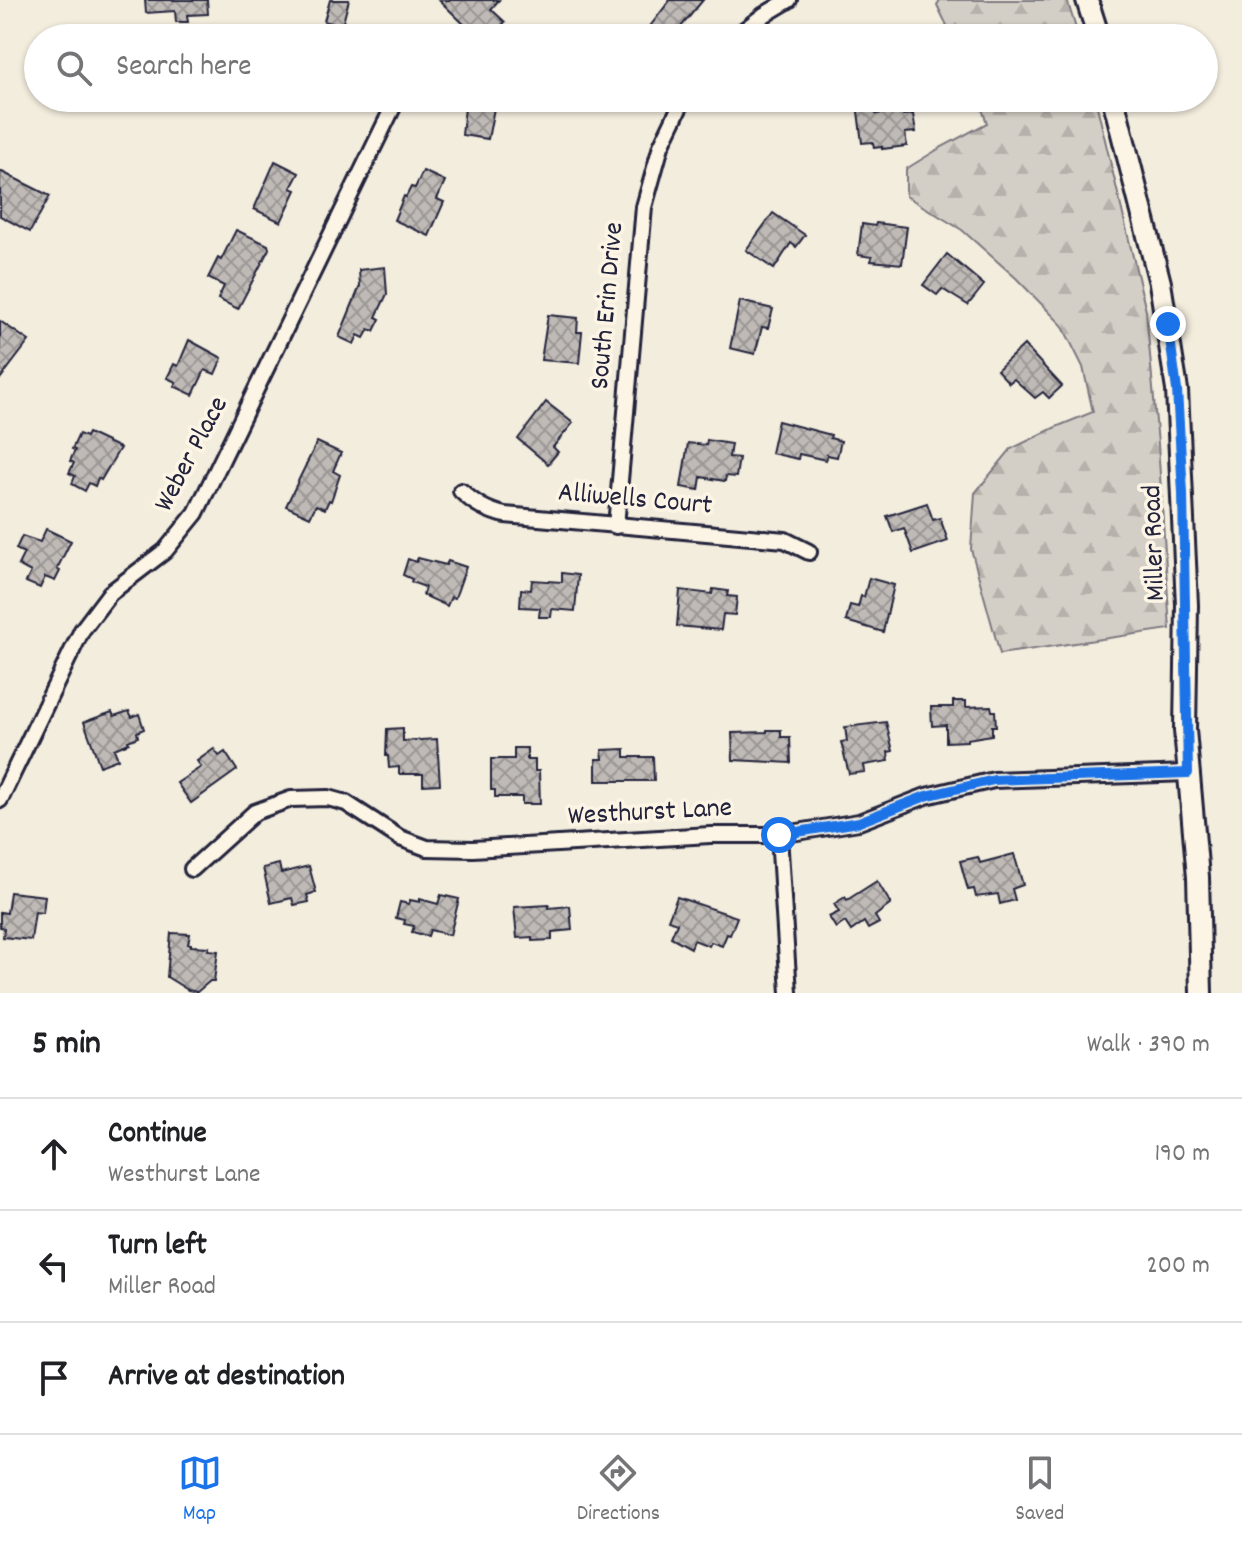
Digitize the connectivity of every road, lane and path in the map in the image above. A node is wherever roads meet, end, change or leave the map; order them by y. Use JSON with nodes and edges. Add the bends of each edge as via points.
{"nodes":[{"id":1,"x":789,"y":0,"type":"edge"},
{"id":2,"x":1087,"y":0,"type":"edge"},
{"id":3,"x":752,"y":24,"type":"edge"},
{"id":4,"x":1095,"y":24,"type":"edge"},
{"id":5,"x":391,"y":112,"type":"edge"},
{"id":6,"x":677,"y":112,"type":"edge"},
{"id":7,"x":1117,"y":112,"type":"edge"},
{"id":8,"x":461,"y":491,"type":"dead end"},
{"id":9,"x":616,"y":526,"type":"junction"},
{"id":10,"x":809,"y":552,"type":"dead end"},
{"id":11,"x":1188,"y":773,"type":"junction"},
{"id":12,"x":0,"y":800,"type":"edge"},
{"id":13,"x":779,"y":835,"type":"junction"},
{"id":14,"x":192,"y":869,"type":"dead end"},
{"id":15,"x":789,"y":993,"type":"edge"},
{"id":16,"x":1201,"y":993,"type":"edge"}],
"edges":[{"from":1,"to":3,"type":"street"},
{"from":2,"to":4,"type":"street"},
{"from":5,"to":12,"type":"street","name":"Weber Place","via":[[196,513],[165,551],[126,579],[82,630]]},
{"from":6,"to":9,"type":"street","name":"South Erin Drive","via":[[661,146],[644,207]]},
{"from":7,"to":11,"type":"street","name":"Miller Road","via":[[1160,283],[1177,390]]},
{"from":8,"to":9,"type":"street","name":"Alliwells Court","via":[[489,511],[505,515]]},
{"from":9,"to":10,"type":"street","name":"Alliwells Court","via":[[785,540]]},
{"from":11,"to":13,"type":"street","name":"Westhurst Lane","via":[[994,780],[926,796],[859,822]]},
{"from":11,"to":16,"type":"street","name":"Miller Road"},
{"from":13,"to":14,"type":"street","name":"Westhurst Lane","via":[[437,849],[400,838],[346,803],[309,797],[255,812]]},
{"from":13,"to":15,"type":"street"}]}
